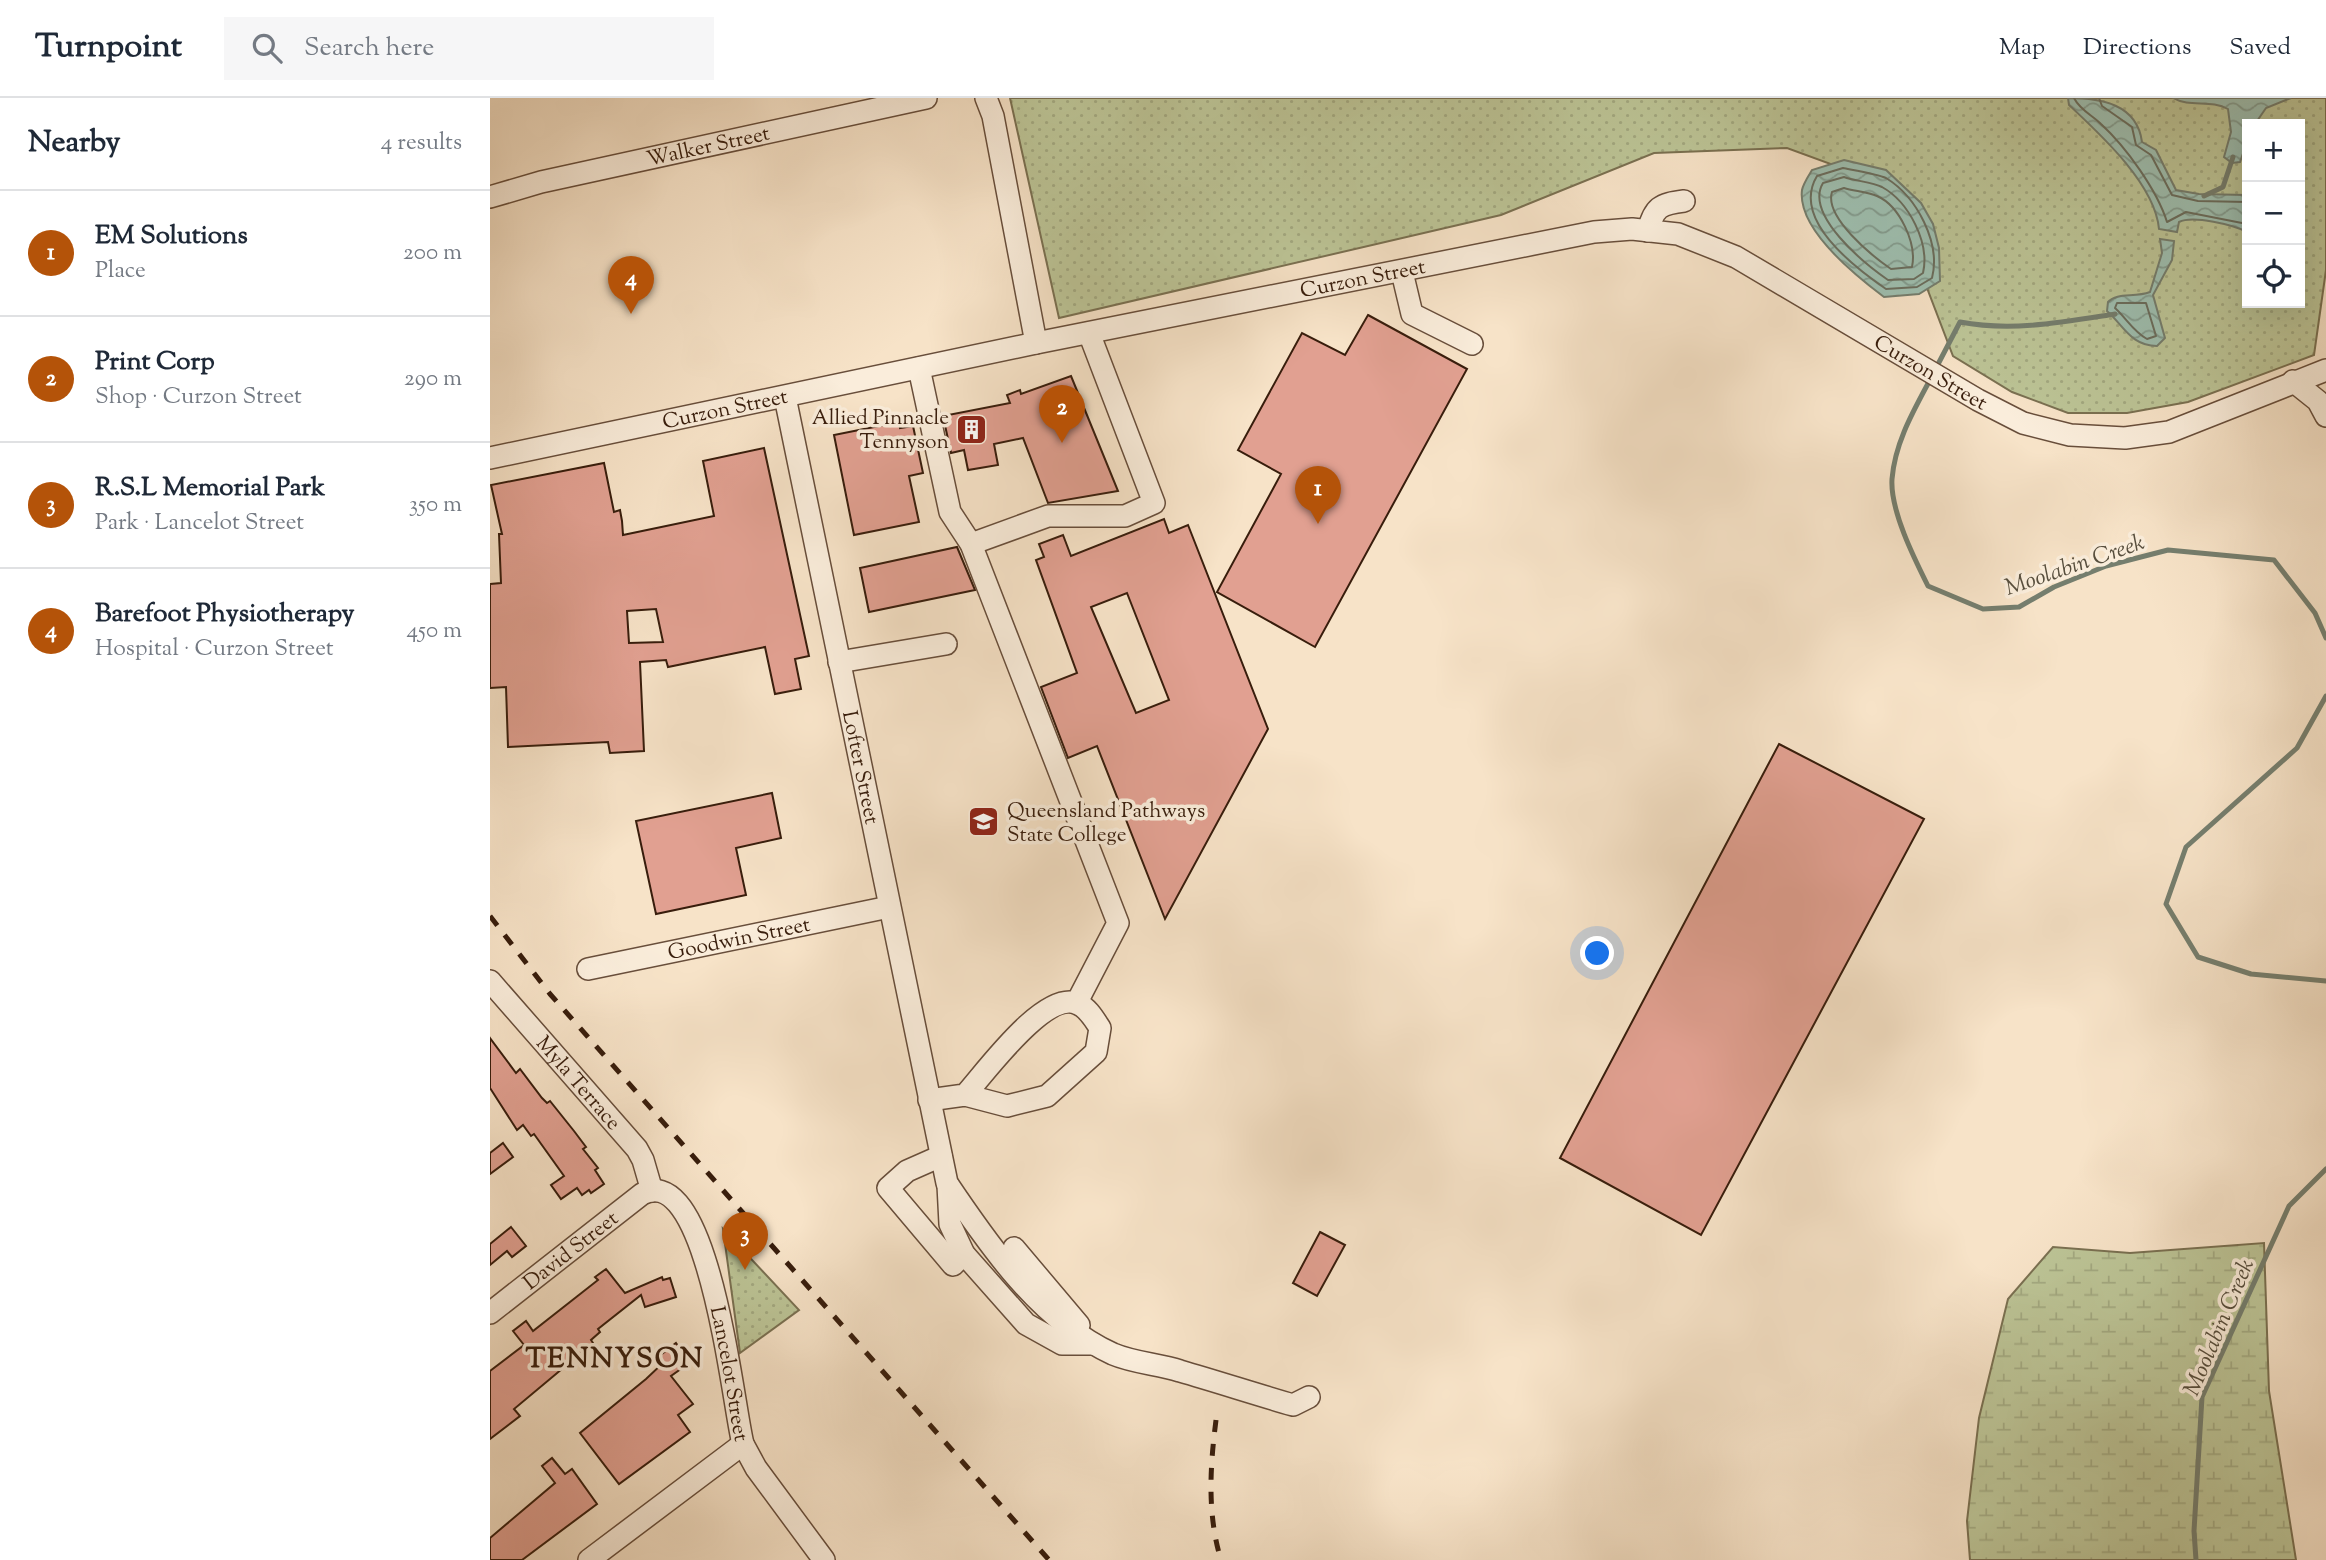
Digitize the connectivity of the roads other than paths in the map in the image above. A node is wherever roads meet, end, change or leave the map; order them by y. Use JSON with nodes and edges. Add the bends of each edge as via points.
{"nodes":[{"id":1,"x":926,"y":98,"type":"edge"},
{"id":2,"x":986,"y":98,"type":"edge"},
{"id":3,"x":490,"y":197,"type":"edge"},
{"id":4,"x":1684,"y":201,"type":"dead end"},
{"id":5,"x":1648,"y":231,"type":"junction"},
{"id":6,"x":1402,"y":272,"type":"junction"},
{"id":7,"x":1089,"y":332,"type":"junction"},
{"id":8,"x":1036,"y":343,"type":"junction"},
{"id":9,"x":1472,"y":344,"type":"dead end"},
{"id":10,"x":919,"y":368,"type":"junction"},
{"id":11,"x":2326,"y":369,"type":"edge"},
{"id":12,"x":2293,"y":381,"type":"junction"},
{"id":13,"x":785,"y":397,"type":"junction"},
{"id":14,"x":2326,"y":416,"type":"edge"},
{"id":15,"x":490,"y":458,"type":"edge"},
{"id":16,"x":971,"y":544,"type":"junction"},
{"id":17,"x":946,"y":644,"type":"dead end"},
{"id":18,"x":839,"y":662,"type":"junction"},
{"id":19,"x":889,"y":907,"type":"junction"},
{"id":20,"x":588,"y":969,"type":"dead end"},
{"id":21,"x":490,"y":981,"type":"edge"},
{"id":22,"x":1077,"y":1002,"type":"junction"},
{"id":23,"x":965,"y":1095,"type":"junction"},
{"id":24,"x":929,"y":1100,"type":"junction"},
{"id":25,"x":939,"y":1147,"type":"junction"},
{"id":26,"x":947,"y":1183,"type":"junction"},
{"id":27,"x":652,"y":1191,"type":"junction"},
{"id":28,"x":964,"y":1254,"type":"junction"},
{"id":29,"x":490,"y":1312,"type":"edge"},
{"id":30,"x":1093,"y":1344,"type":"junction"},
{"id":31,"x":1309,"y":1397,"type":"dead end"},
{"id":32,"x":743,"y":1444,"type":"junction"},
{"id":33,"x":592,"y":1559,"type":"edge"},
{"id":34,"x":824,"y":1560,"type":"edge"}],
"edges":[{"from":1,"to":3,"type":"street","name":"Walker Street"},
{"from":2,"to":8,"type":"street"},
{"from":4,"to":5,"type":"street","via":[[1662,204],[1653,212]]},
{"from":5,"to":6,"type":"street","name":"Curzon Street","via":[[1594,232]]},
{"from":5,"to":12,"type":"street","name":"Curzon Street","via":[[1678,234],[1736,257],[2023,423],[2070,435],[2125,438],[2169,432]]},
{"from":6,"to":7,"type":"street","name":"Curzon Street"},
{"from":6,"to":9,"type":"street","via":[[1412,314]]},
{"from":7,"to":8,"type":"street","name":"Curzon Street"},
{"from":7,"to":16,"type":"street","via":[[1154,503],[1125,516],[1048,516]]},
{"from":8,"to":10,"type":"street","name":"Curzon Street"},
{"from":10,"to":13,"type":"street","name":"Curzon Street"},
{"from":10,"to":16,"type":"street","via":[[950,512]]},
{"from":11,"to":12,"type":"street","name":"Curzon Street"},
{"from":12,"to":14,"type":"street","via":[[2318,401]]},
{"from":13,"to":15,"type":"street","name":"Curzon Street"},
{"from":13,"to":18,"type":"street","name":"Lofter Street"},
{"from":16,"to":22,"type":"street","via":[[1118,923]]},
{"from":17,"to":18,"type":"street"},
{"from":18,"to":19,"type":"street","name":"Lofter Street"},
{"from":19,"to":20,"type":"street","name":"Goodwin Street"},
{"from":19,"to":24,"type":"street","name":"Lofter Street"},
{"from":21,"to":27,"type":"street","name":"Myla Terrace","via":[[637,1149]]},
{"from":22,"to":23,"type":"street","via":[[1058,1003],[1036,1015]]},
{"from":22,"to":23,"type":"street","via":[[1100,1028],[1100,1040],[1086,1063],[1056,1088],[1028,1103],[1007,1106]]},
{"from":23,"to":24,"type":"street"},
{"from":24,"to":25,"type":"street","name":"Lofter Street"},
{"from":25,"to":26,"type":"street","name":"Lofter Street"},
{"from":25,"to":28,"type":"street","via":[[888,1188],[953,1265]]},
{"from":26,"to":28,"type":"street","name":"Lofter Street","via":[[950,1224]]},
{"from":26,"to":30,"type":"street","via":[[1048,1312]]},
{"from":27,"to":29,"type":"street","name":"David Street"},
{"from":27,"to":32,"type":"street","name":"Lancelot Street","via":[[665,1192],[676,1200],[704,1252]]},
{"from":28,"to":30,"type":"street","name":"Lofter Street","via":[[1026,1324],[1062,1344]]},
{"from":30,"to":31,"type":"street","via":[[1116,1356],[1293,1405]]},
{"from":32,"to":33,"type":"street"},
{"from":32,"to":34,"type":"street","name":"Lancelot Street"}]}
